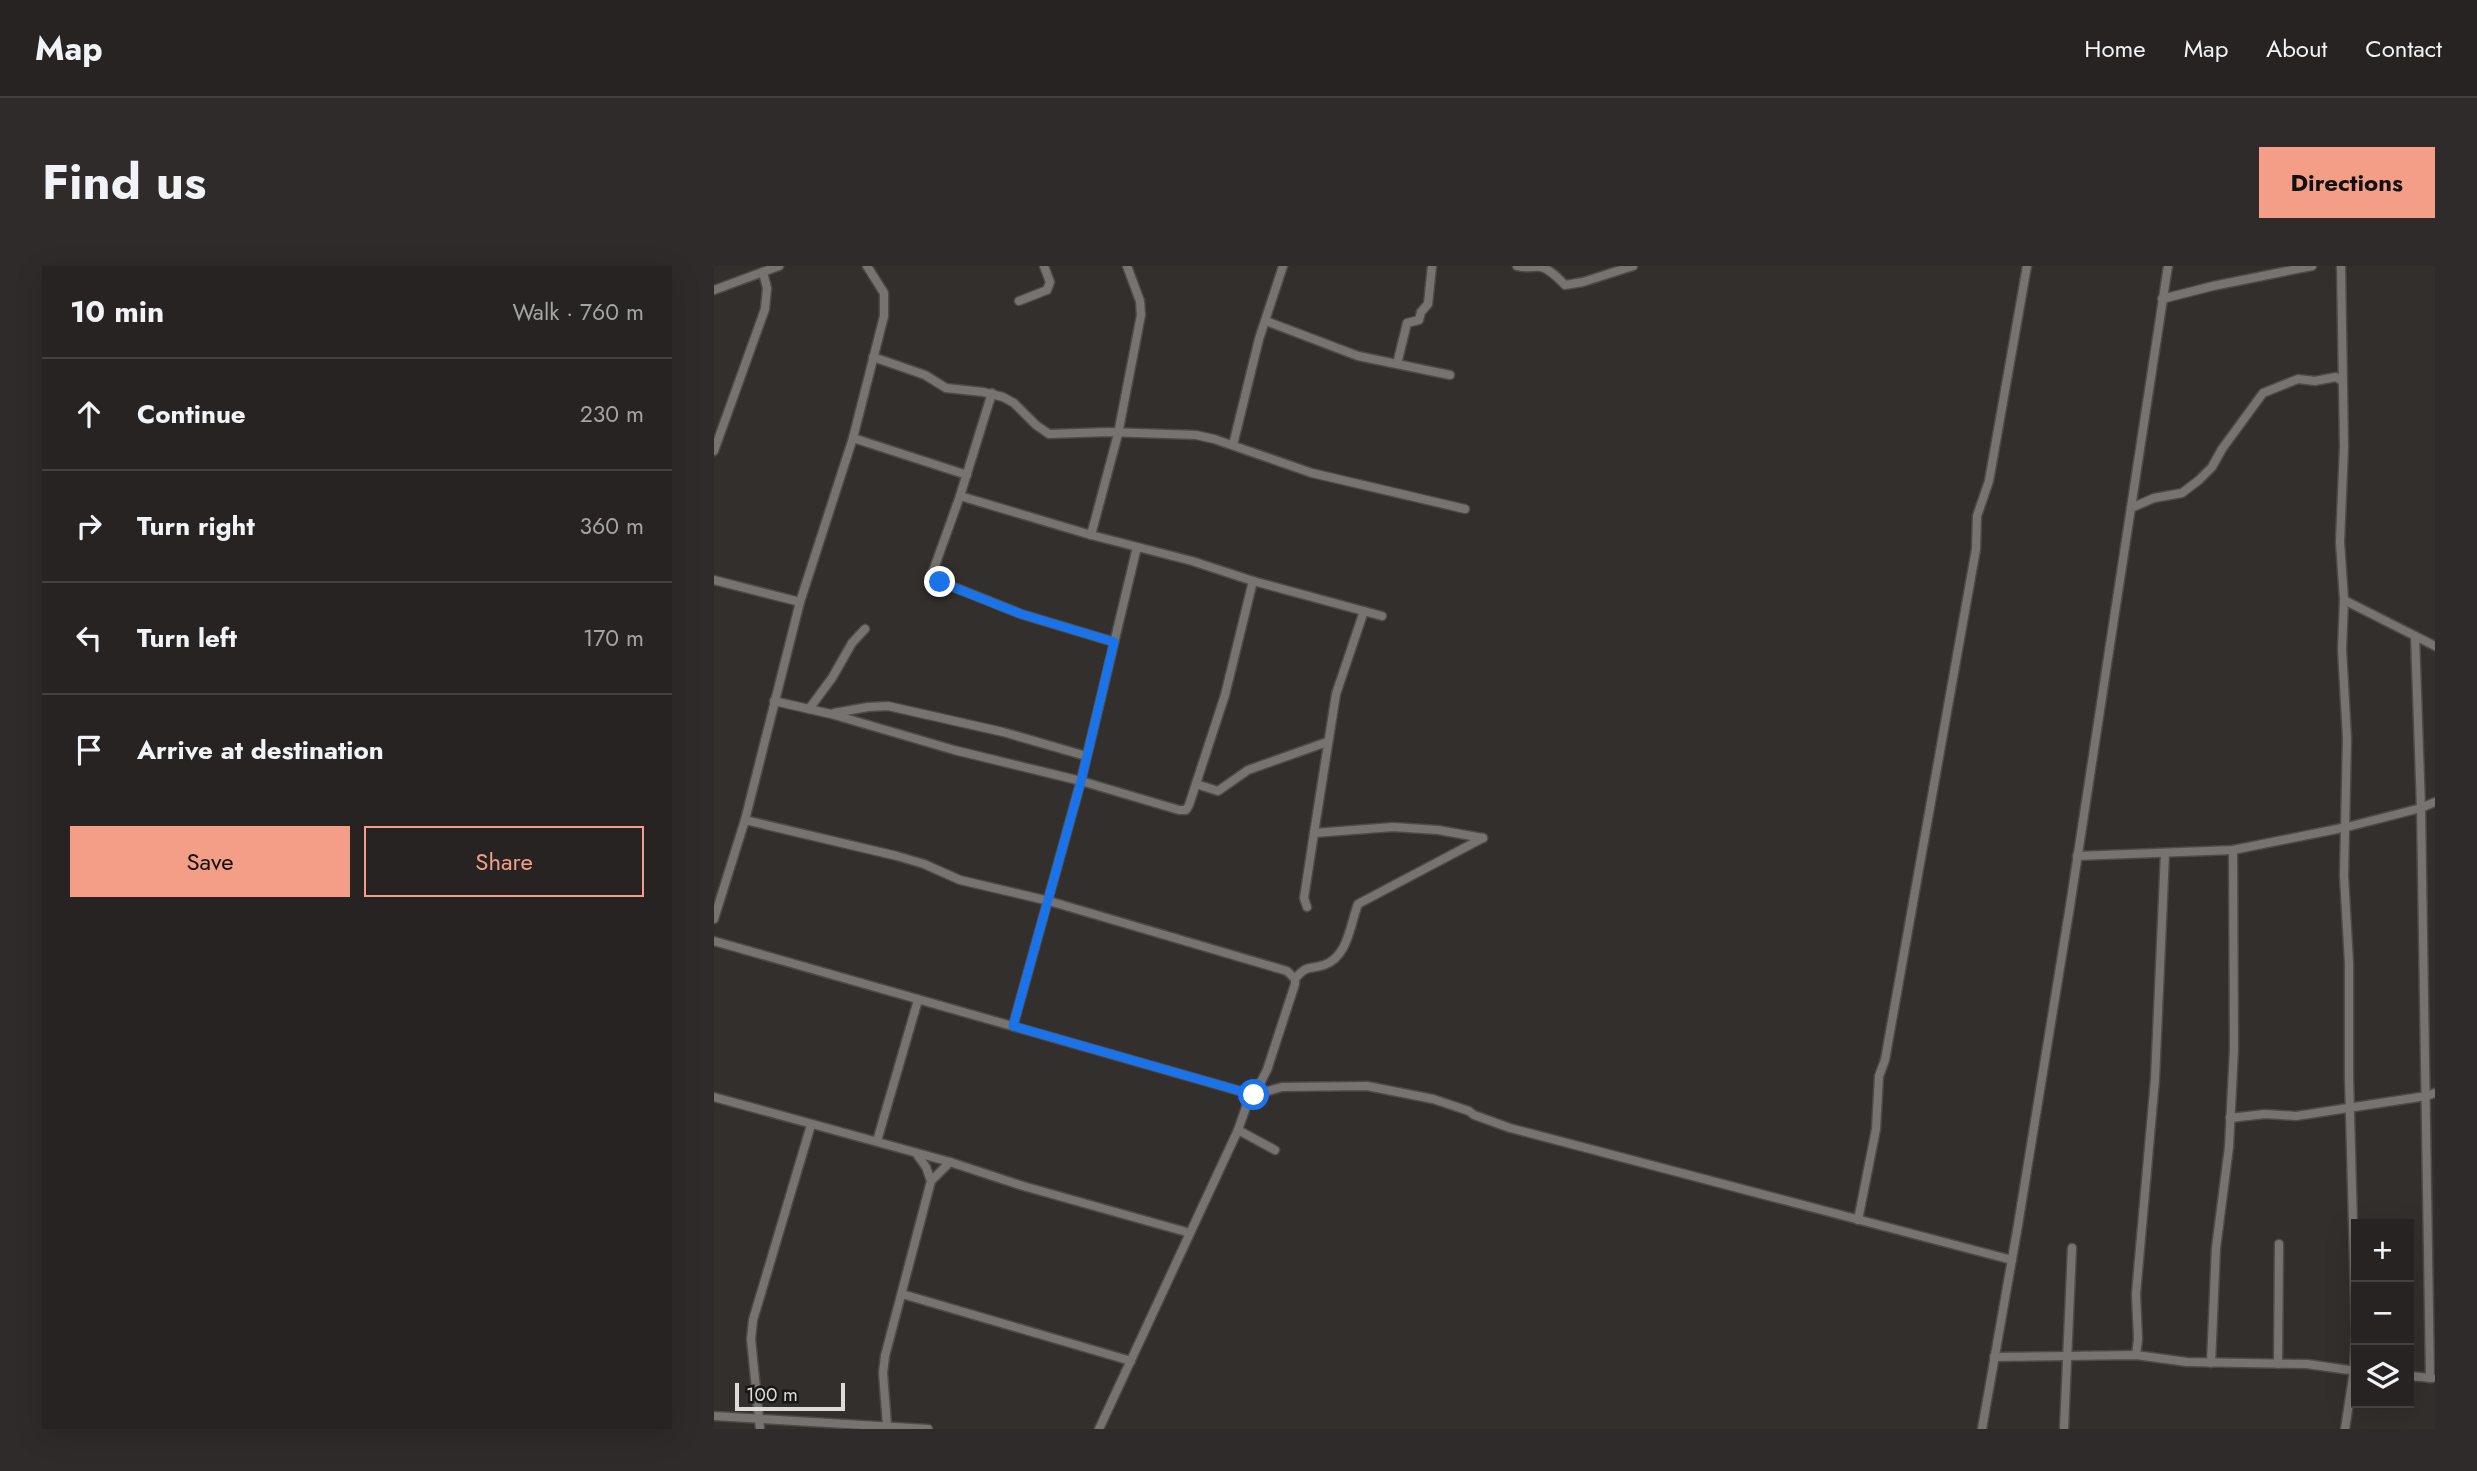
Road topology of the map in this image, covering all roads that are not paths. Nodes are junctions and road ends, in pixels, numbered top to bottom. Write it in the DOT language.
graph roads {
  1 [pos="779,266"];
  2 [pos="867,266"];
  3 [pos="1044,266"];
  4 [pos="1127,266"];
  5 [pos="1283,266"];
  6 [pos="1432,266"];
  7 [pos="1517,266"];
  8 [pos="1633,266"];
  9 [pos="2027,266"];
  10 [pos="2168,266"];
  11 [pos="2312,266"];
  12 [pos="2341,266"];
  13 [pos="763,272"];
  14 [pos="714,290"];
  15 [pos="2162,299"];
  16 [pos="1020,301"];
  17 [pos="1266,320"];
  18 [pos="873,358"];
  19 [pos="1397,364"];
  20 [pos="1450,375"];
  21 [pos="2342,381"];
  22 [pos="992,393"];
  23 [pos="1118,434"];
  24 [pos="853,439"];
  25 [pos="1233,445"];
  26 [pos="714,450"];
  27 [pos="967,475"];
  28 [pos="960,496"];
  29 [pos="2131,508"];
  30 [pos="1465,509"];
  31 [pos="1091,535"];
  32 [pos="1137,547"];
  33 [pos="714,580"];
  34 [pos="1253,581"];
  35 [pos="2344,600"];
  36 [pos="800,602"];
  37 [pos="1364,611"];
  38 [pos="1382,616"];
  39 [pos="865,629"];
  40 [pos="2415,636"];
  41 [pos="1114,642"];
  42 [pos="2435,646"];
  43 [pos="774,701"];
  44 [pos="809,709"];
  45 [pos="831,714"];
  46 [pos="1327,742"];
  47 [pos="1086,756"];
  48 [pos="1081,781"];
  49 [pos="1196,784"];
  50 [pos="2435,802"];
  51 [pos="2421,808"];
  52 [pos="745,820"];
  53 [pos="2347,827"];
  54 [pos="1314,833"];
  55 [pos="2233,850"];
  56 [pos="2165,853"];
  57 [pos="2077,856"];
  58 [pos="1049,901"];
  59 [pos="1307,907"];
  60 [pos="714,919"];
  61 [pos="714,941"];
  62 [pos="1295,979"];
  63 [pos="918,1000"];
  64 [pos="1013,1026"];
  65 [pos="2435,1093"];
  66 [pos="1254,1095"];
  67 [pos="2426,1096"];
  68 [pos="714,1097"];
  69 [pos="2350,1108"];
  70 [pos="2230,1118"];
  71 [pos="810,1125"];
  72 [pos="1238,1130"];
  73 [pos="877,1141"];
  74 [pos="1275,1150"];
  75 [pos="915,1153"];
  76 [pos="950,1162"];
  77 [pos="931,1181"];
  78 [pos="1858,1220"];
  79 [pos="1190,1233"];
  80 [pos="2279,1244"];
  81 [pos="2072,1248"];
  82 [pos="2012,1261"];
  83 [pos="902,1294"];
  84 [pos="2355,1345"];
  85 [pos="2136,1355"];
  86 [pos="1994,1357"];
  87 [pos="2065,1357"];
  88 [pos="1131,1361"];
  89 [pos="2211,1363"];
  90 [pos="2278,1364"];
  91 [pos="2351,1370"];
  92 [pos="2414,1376"];
  93 [pos="2432,1378"];
  94 [pos="2351,1394"];
  95 [pos="714,1416"];
  96 [pos="759,1418"];
  97 [pos="887,1425"];
  98 [pos="909,1428"];
  99 [pos="760,1429"];
  100 [pos="928,1429"];
  101 [pos="1099,1429"];
  102 [pos="1982,1429"];
  103 [pos="2064,1429"];
  104 [pos="2345,1429"];
  1 -- 13 [label="street"];
  2 -- 18 [label="street"];
  3 -- 16 [label="street"];
  4 -- 23 [label="street"];
  5 -- 17 [label="street"];
  6 -- 19 [label="street"];
  7 -- 8 [label="street"];
  9 -- 78 [label="street"];
  10 -- 15 [label="street"];
  11 -- 15 [label="street"];
  12 -- 21 [label="street"];
  13 -- 14 [label="street"];
  13 -- 26 [label="street"];
  15 -- 29 [label="street"];
  17 -- 19 [label="street"];
  17 -- 25 [label="street"];
  18 -- 22 [label="street"];
  18 -- 24 [label="street"];
  19 -- 20 [label="street"];
  21 -- 29 [label="street"];
  21 -- 35 [label="street"];
  22 -- 23 [label="street"];
  22 -- 27 [label="street"];
  23 -- 25 [label="street"];
  23 -- 31 [label="street"];
  24 -- 27 [label="street"];
  24 -- 36 [label="street"];
  25 -- 30 [label="street"];
  27 -- 28 [label="street"];
  28 -- 31 [label="street"];
  28 -- 41 [label="street"];
  29 -- 57 [label="street"];
  31 -- 32 [label="street"];
  32 -- 34 [label="street"];
  32 -- 41 [label="street"];
  33 -- 36 [label="street"];
  34 -- 37 [label="street"];
  34 -- 49 [label="street"];
  35 -- 40 [label="street"];
  35 -- 53 [label="street"];
  36 -- 43 [label="street"];
  37 -- 38 [label="street"];
  37 -- 46 [label="street"];
  39 -- 44 [label="street"];
  40 -- 42 [label="street"];
  40 -- 51 [label="street"];
  41 -- 47 [label="street"];
  43 -- 44 [label="street"];
  43 -- 52 [label="street"];
  44 -- 45 [label="street"];
  45 -- 47 [label="street"];
  45 -- 48 [label="street"];
  46 -- 49 [label="street"];
  46 -- 54 [label="street"];
  47 -- 48 [label="street"];
  48 -- 49 [label="street"];
  48 -- 58 [label="street"];
  50 -- 51 [label="street"];
  51 -- 53 [label="street"];
  51 -- 67 [label="street"];
  52 -- 58 [label="street"];
  52 -- 60 [label="street"];
  53 -- 55 [label="street"];
  53 -- 69 [label="street"];
  54 -- 59 [label="street"];
  54 -- 62 [label="street"];
  55 -- 56 [label="street"];
  55 -- 70 [label="street"];
  56 -- 57 [label="street"];
  56 -- 85 [label="street"];
  57 -- 82 [label="street"];
  58 -- 62 [label="street"];
  58 -- 64 [label="street"];
  61 -- 63 [label="street"];
  62 -- 66 [label="street"];
  63 -- 64 [label="street"];
  63 -- 73 [label="street"];
  64 -- 66 [label="street"];
  65 -- 67 [label="street"];
  66 -- 72 [label="street"];
  66 -- 78 [label="street"];
  67 -- 69 [label="street"];
  67 -- 93 [label="street"];
  68 -- 71 [label="street"];
  69 -- 70 [label="street"];
  69 -- 84 [label="street"];
  70 -- 89 [label="street"];
  71 -- 73 [label="street"];
  71 -- 96 [label="street"];
  72 -- 74 [label="street"];
  72 -- 79 [label="street"];
  73 -- 75 [label="street"];
  75 -- 76 [label="street"];
  75 -- 77 [label="street"];
  76 -- 77 [label="street"];
  76 -- 79 [label="street"];
  77 -- 83 [label="street"];
  78 -- 82 [label="street"];
  79 -- 88 [label="street"];
  80 -- 90 [label="street"];
  81 -- 87 [label="street"];
  82 -- 86 [label="street"];
  83 -- 88 [label="street"];
  83 -- 97 [label="street"];
  85 -- 87 [label="street"];
  85 -- 89 [label="street"];
  86 -- 87 [label="street"];
  86 -- 102 [label="street"];
  87 -- 103 [label="street"];
  88 -- 101 [label="street"];
  89 -- 90 [label="street"];
  90 -- 91 [label="street"];
  92 -- 93 [label="street"];
  94 -- 104 [label="street"];
  95 -- 96 [label="street"];
  96 -- 97 [label="street"];
  96 -- 99 [label="street"];
  97 -- 98 [label="street"];
  98 -- 100 [label="street"];
}
